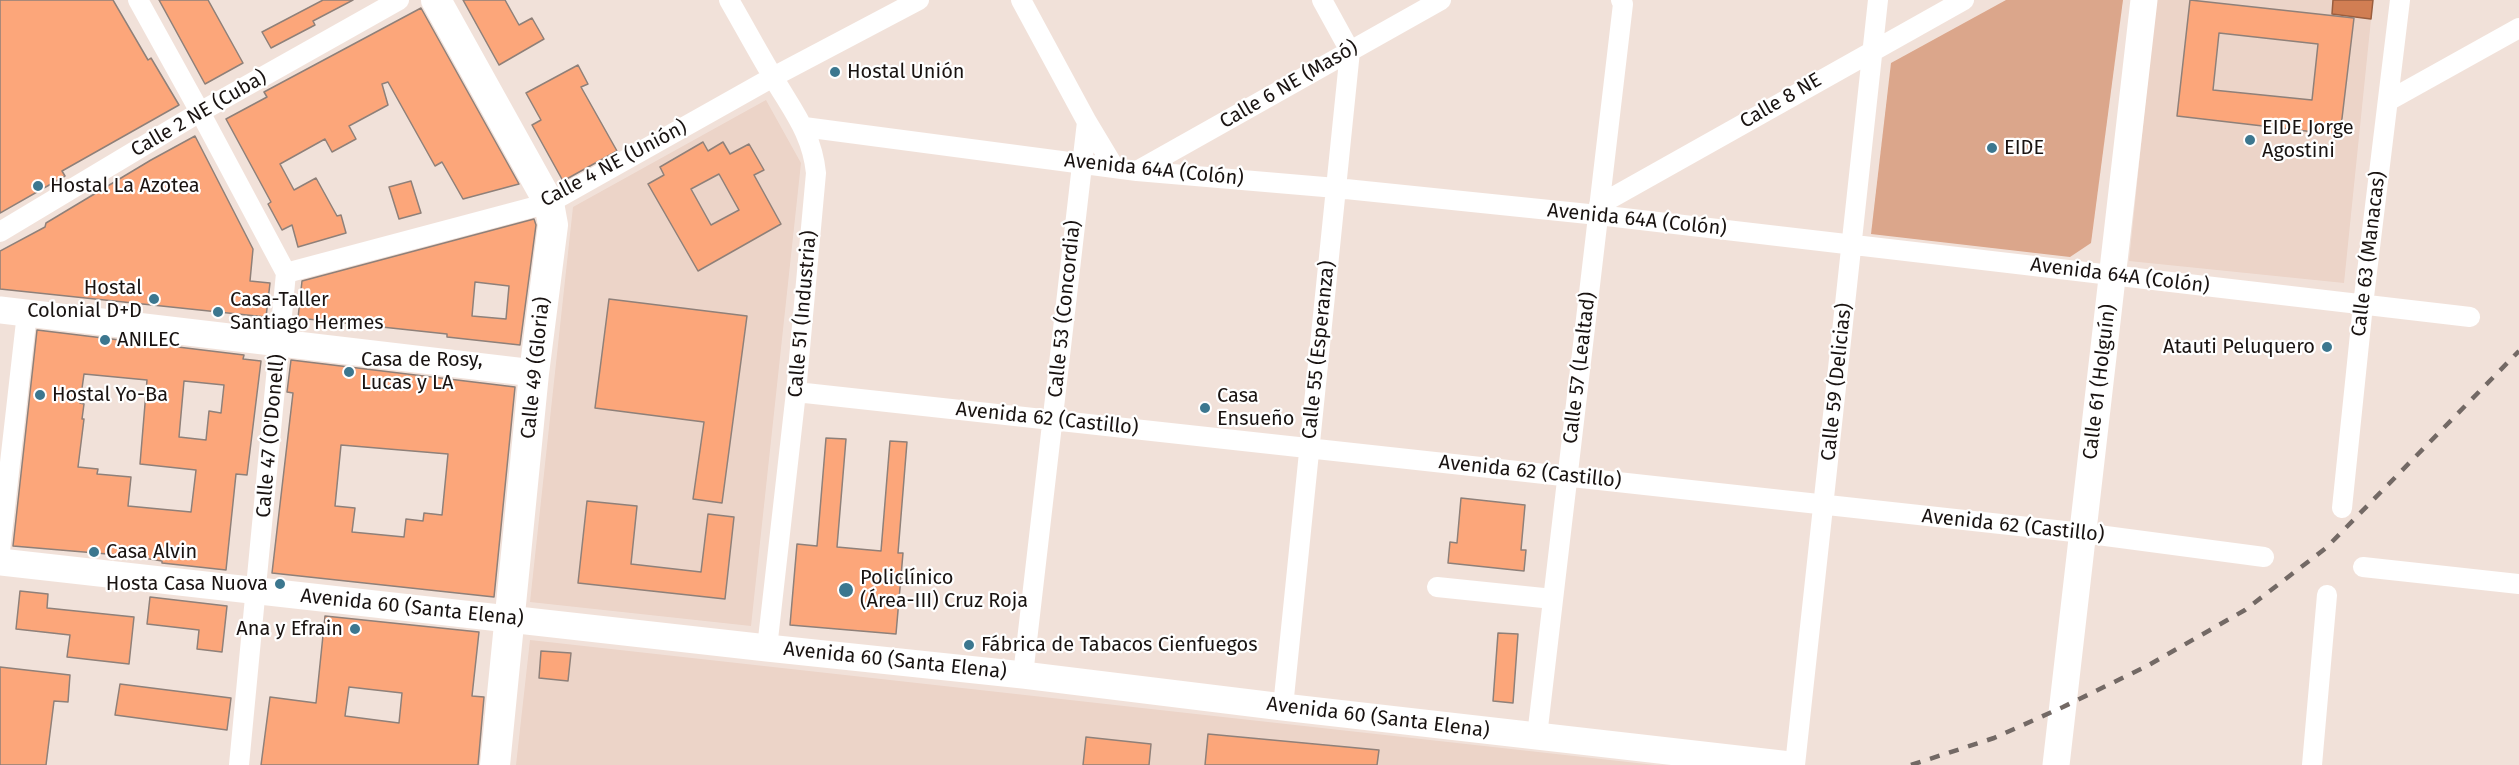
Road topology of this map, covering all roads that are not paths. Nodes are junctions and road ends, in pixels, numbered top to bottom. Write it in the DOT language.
graph roads {
  1 [pos="138,0"];
  2 [pos="399,0"];
  3 [pos="436,0"];
  4 [pos="729,0"];
  5 [pos="919,0"];
  6 [pos="1021,0"];
  7 [pos="1322,0"];
  8 [pos="1440,0"];
  9 [pos="1621,0"];
  10 [pos="1878,0"];
  11 [pos="1964,0"];
  12 [pos="2144,0"];
  13 [pos="2400,0"];
  14 [pos="2519,28"];
  15 [pos="1873,49"];
  16 [pos="1350,51"];
  17 [pos="773,77"];
  18 [pos="2388,101"];
  19 [pos="200,112"];
  20 [pos="1087,122"];
  21 [pos="804,127"];
  22 [pos="1081,162"];
  23 [pos="1114,166"];
  24 [pos="1137,171"];
  25 [pos="1336,188"];
  26 [pos="549,203"];
  27 [pos="1599,210"];
  28 [pos="0,232"];
  29 [pos="1851,245"];
  30 [pos="286,273"];
  31 [pos="2112,275"];
  32 [pos="2363,304"];
  33 [pos="0,310"];
  34 [pos="27,314"];
  35 [pos="2470,317"];
  36 [pos="280,343"];
  37 [pos="534,373"];
  38 [pos="796,392"];
  39 [pos="1053,420"];
  40 [pos="1310,448"];
  41 [pos="1568,477"];
  42 [pos="1824,504"];
  43 [pos="2342,508"];
  44 [pos="2083,533"];
  45 [pos="0,551"];
  46 [pos="2264,557"];
  47 [pos="0,562"];
  48 [pos="2363,567"];
  49 [pos="2519,584"];
  50 [pos="1437,587"];
  51 [pos="257,591"];
  52 [pos="2327,596"];
  53 [pos="1553,599"];
  54 [pos="510,619"];
  55 [pos="767,648"];
  56 [pos="1023,675"];
  57 [pos="1283,707"];
  58 [pos="1537,736"];
  59 [pos="239,765"];
  60 [pos="495,765"];
  61 [pos="1790,765"];
  62 [pos="1795,765"];
  63 [pos="2056,765"];
  64 [pos="2312,765"];
  1 -- 19 [label="street"];
  2 -- 19 [label="street, Calle 2 NE (Cuba)"];
  3 -- 26 [label="main road, Calle 49 (Gloria)"];
  4 -- 17 [label="street, Calle 51 (Industria)"];
  5 -- 17 [label="street, Calle 4 NE (Unión)"];
  6 -- 20 [label="street"];
  7 -- 16 [label="street"];
  8 -- 16 [label="street, Calle 6 NE (Masó)"];
  9 -- 27 [label="street, Calle 57 (Lealtad)"];
  10 -- 15 [label="street, Calle 59 (Delicias)"];
  11 -- 15 [label="street, Calle 8 NE"];
  12 -- 31 [label="street, Calle 61 (Holguín)"];
  13 -- 18 [label="street, Calle 63 (Manacas)"];
  14 -- 18 [label="street"];
  15 -- 27 [label="street, Calle 8 NE"];
  15 -- 29 [label="street, Calle 59 (Delicias)"];
  16 -- 24 [label="street, Calle 6 NE (Masó)"];
  16 -- 25 [label="street, Calle 55 (Esperanza)"];
  17 -- 21 [label="street, Calle 51 (Industria)"];
  17 -- 26 [label="street, Calle 4 NE (Unión)"];
  18 -- 32 [label="street, Calle 63 (Manacas)"];
  19 -- 28 [label="street, Calle 2 NE (Cuba)"];
  19 -- 30 [label="street"];
  20 -- 22 [label="street, Calle 53 (Concordia)"];
  20 -- 23 [label="street"];
  21 -- 22 [label="street, Avenida 64A (Colón)"];
  21 -- 38 [label="street, Calle 51 (Industria)"];
  22 -- 23 [label="street, Avenida 64A (Colón)"];
  22 -- 39 [label="street, Calle 53 (Concordia)"];
  23 -- 24 [label="street, Avenida 64A (Colón)"];
  24 -- 25 [label="street, Avenida 64A (Colón)"];
  25 -- 27 [label="street, Avenida 64A (Colón)"];
  25 -- 40 [label="street, Calle 55 (Esperanza)"];
  26 -- 30 [label="street, Calle 4 NE (Unión)"];
  26 -- 37 [label="main road, Calle 49 (Gloria)"];
  27 -- 29 [label="street, Avenida 64A (Colón)"];
  27 -- 41 [label="street, Calle 57 (Lealtad)"];
  29 -- 31 [label="street, Avenida 64A (Colón)"];
  29 -- 42 [label="street, Calle 59 (Delicias)"];
  30 -- 36 [label="street, Calle 47 (O'Donell)"];
  31 -- 32 [label="street, Avenida 64A (Colón)"];
  31 -- 44 [label="street, Calle 61 (Holguín)"];
  32 -- 35 [label="street, Avenida 64A (Colón)"];
  32 -- 43 [label="street, Calle 63 (Manacas)"];
  33 -- 34 [label="street"];
  34 -- 36 [label="street"];
  34 -- 45 [label="street"];
  36 -- 37 [label="street"];
  36 -- 51 [label="street, Calle 47 (O'Donell)"];
  37 -- 54 [label="main road, Calle 49 (Gloria)"];
  38 -- 39 [label="street, Avenida 62 (Castillo)"];
  38 -- 55 [label="street, Calle 51 (Industria)"];
  39 -- 40 [label="street, Avenida 62 (Castillo)"];
  39 -- 56 [label="street, Calle 53 (Concordia)"];
  40 -- 41 [label="street, Avenida 62 (Castillo)"];
  40 -- 57 [label="street, Calle 55 (Esperanza)"];
  41 -- 42 [label="street, Avenida 62 (Castillo)"];
  41 -- 53 [label="street, Calle 57 (Lealtad)"];
  42 -- 44 [label="street, Avenida 62 (Castillo)"];
  42 -- 62 [label="street, Calle 59 (Delicias)"];
  44 -- 46 [label="street, Avenida 62 (Castillo)"];
  44 -- 63 [label="street, Calle 61 (Holguín)"];
  47 -- 51 [label="street, Avenida 60 (Santa Elena)"];
  48 -- 49 [label="street"];
  50 -- 53 [label="street"];
  51 -- 54 [label="street, Avenida 60 (Santa Elena)"];
  51 -- 59 [label="street, Calle 47 (O'Donell)"];
  52 -- 64 [label="street"];
  53 -- 58 [label="street, Calle 57 (Lealtad)"];
  54 -- 55 [label="street, Avenida 60 (Santa Elena)"];
  54 -- 60 [label="main road, Calle 49 (Gloria)"];
  55 -- 56 [label="street, Avenida 60 (Santa Elena)"];
  56 -- 57 [label="street, Avenida 60 (Santa Elena)"];
  57 -- 58 [label="street, Avenida 60 (Santa Elena)"];
  58 -- 61 [label="street, Avenida 60 (Santa Elena)"];
}
